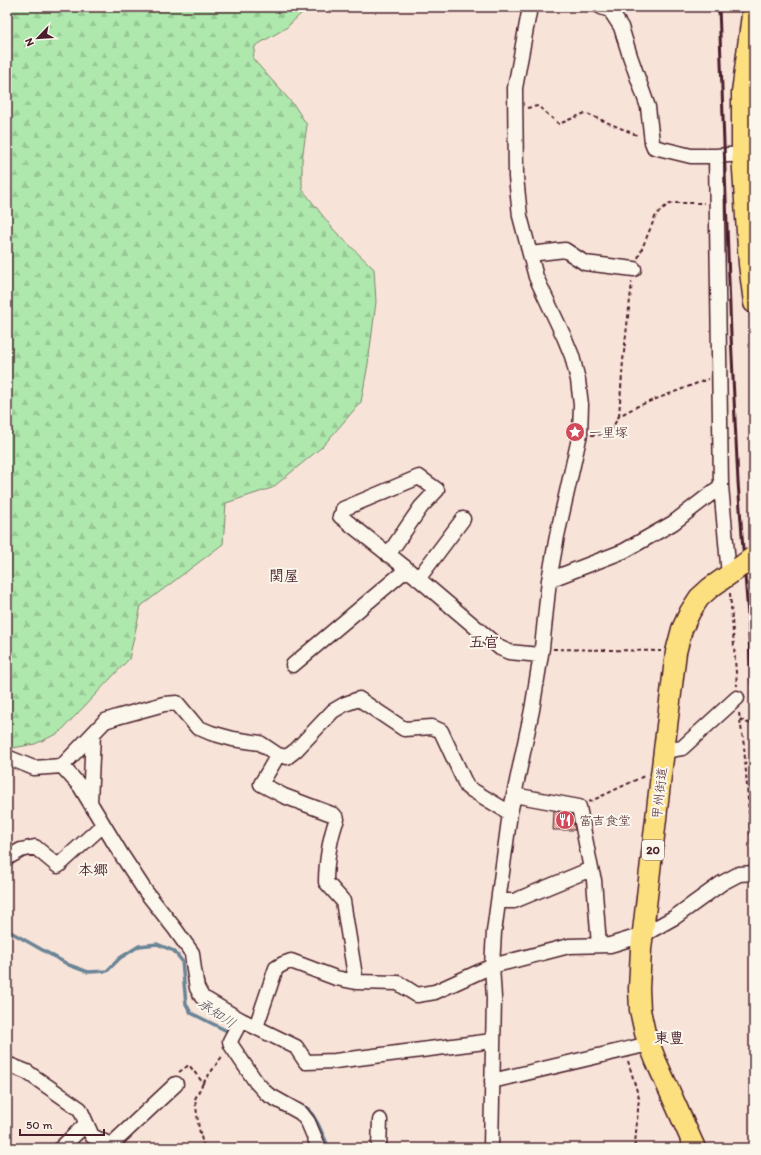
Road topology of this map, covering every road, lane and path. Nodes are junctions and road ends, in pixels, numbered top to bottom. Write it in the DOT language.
graph roads {
  1 [pos="530,7"];
  2 [pos="601,7"];
  3 [pos="753,7"];
  4 [pos="515,110"];
  5 [pos="652,142"];
  6 [pos="742,154"];
  7 [pos="716,156"];
  8 [pos="717,202"];
  9 [pos="530,254"];
  10 [pos="634,269"];
  11 [pos="754,304"];
  12 [pos="720,374"];
  13 [pos="619,416"];
  14 [pos="580,434"];
  15 [pos="721,486"];
  16 [pos="463,519"];
  17 [pos="388,555"];
  18 [pos="744,564"];
  19 [pos="407,569"];
  20 [pos="418,579"];
  21 [pos="549,580"];
  22 [pos="541,651"];
  23 [pos="676,652"];
  24 [pos="293,664"];
  25 [pos="738,698"];
  26 [pos="740,719"];
  27 [pos="754,724"];
  28 [pos="93,734"];
  29 [pos="664,751"];
  30 [pos="278,755"];
  31 [pos="7,757"];
  32 [pos="62,766"];
  33 [pos="661,775"];
  34 [pos="514,795"];
  35 [pos="90,804"];
  36 [pos="579,808"];
  37 [pos="510,813"];
  38 [pos="103,825"];
  39 [pos="7,858"];
  40 [pos="591,869"];
  41 [pos="752,873"];
  42 [pos="499,901"];
  43 [pos="643,935"];
  44 [pos="599,945"];
  45 [pos="492,966"];
  46 [pos="356,982"];
  47 [pos="256,1027"];
  48 [pos="235,1033"];
  49 [pos="492,1041"];
  50 [pos="649,1044"];
  51 [pos="624,1050"];
  52 [pos="7,1064"];
  53 [pos="492,1082"];
  54 [pos="203,1083"];
  55 [pos="176,1084"];
  56 [pos="380,1120"];
  57 [pos="86,1124"];
  58 [pos="61,1148"];
  59 [pos="204,1148"];
  60 [pos="319,1148"];
  61 [pos="379,1148"];
  62 [pos="491,1148"];
  63 [pos="633,1148"];
  64 [pos="695,1148"];
  1 -- 4 [label="street"];
  2 -- 5 [label="street"];
  3 -- 6 [label="highway"];
  4 -- 5 [label="path"];
  4 -- 9 [label="street"];
  5 -- 7 [label="street"];
  6 -- 7 [label="street"];
  6 -- 11 [label="highway"];
  7 -- 8 [label="street"];
  8 -- 10 [label="path"];
  8 -- 12 [label="street"];
  9 -- 10 [label="street"];
  9 -- 14 [label="street"];
  10 -- 13 [label="path"];
  12 -- 13 [label="path"];
  12 -- 15 [label="street"];
  13 -- 14 [label="path"];
  14 -- 21 [label="street"];
  15 -- 18 [label="street"];
  15 -- 21 [label="street"];
  16 -- 20 [label="street"];
  17 -- 17 [label="street"];
  17 -- 19 [label="street"];
  18 -- 23 [label="highway, 甲州街道 / 20"];
  18 -- 25 [label="path"];
  19 -- 20 [label="street"];
  19 -- 24 [label="street"];
  20 -- 22 [label="street"];
  21 -- 22 [label="street"];
  22 -- 23 [label="path"];
  22 -- 34 [label="street"];
  23 -- 29 [label="highway, 甲州街道 / 20"];
  25 -- 26 [label="path"];
  25 -- 29 [label="street"];
  26 -- 27 [label="path"];
  26 -- 41 [label="path"];
  28 -- 30 [label="street"];
  28 -- 32 [label="street"];
  28 -- 35 [label="street"];
  29 -- 33 [label="highway, 甲州街道 / 20"];
  30 -- 37 [label="street"];
  30 -- 46 [label="street"];
  31 -- 32 [label="street"];
  32 -- 35 [label="street"];
  33 -- 36 [label="path"];
  33 -- 43 [label="highway, 甲州街道 / 20"];
  34 -- 36 [label="street"];
  34 -- 37 [label="street"];
  35 -- 38 [label="street"];
  36 -- 40 [label="street"];
  37 -- 42 [label="street"];
  38 -- 39 [label="street"];
  38 -- 48 [label="street"];
  40 -- 42 [label="street"];
  40 -- 44 [label="street"];
  41 -- 43 [label="street"];
  42 -- 45 [label="street"];
  43 -- 44 [label="street"];
  43 -- 50 [label="highway, 甲州街道 / 20"];
  44 -- 45 [label="street"];
  45 -- 46 [label="street"];
  45 -- 49 [label="street"];
  46 -- 47 [label="street"];
  47 -- 48 [label="street"];
  47 -- 49 [label="street"];
  48 -- 54 [label="path"];
  48 -- 60 [label="street"];
  49 -- 53 [label="street"];
  50 -- 51 [label="street"];
  50 -- 64 [label="highway, 甲州街道 / 20"];
  51 -- 53 [label="street"];
  51 -- 63 [label="path"];
  52 -- 57 [label="street"];
  53 -- 62 [label="street"];
  54 -- 55 [label="path"];
  54 -- 59 [label="path"];
  55 -- 57 [label="street"];
  56 -- 61 [label="street"];
  57 -- 58 [label="street"];
}
